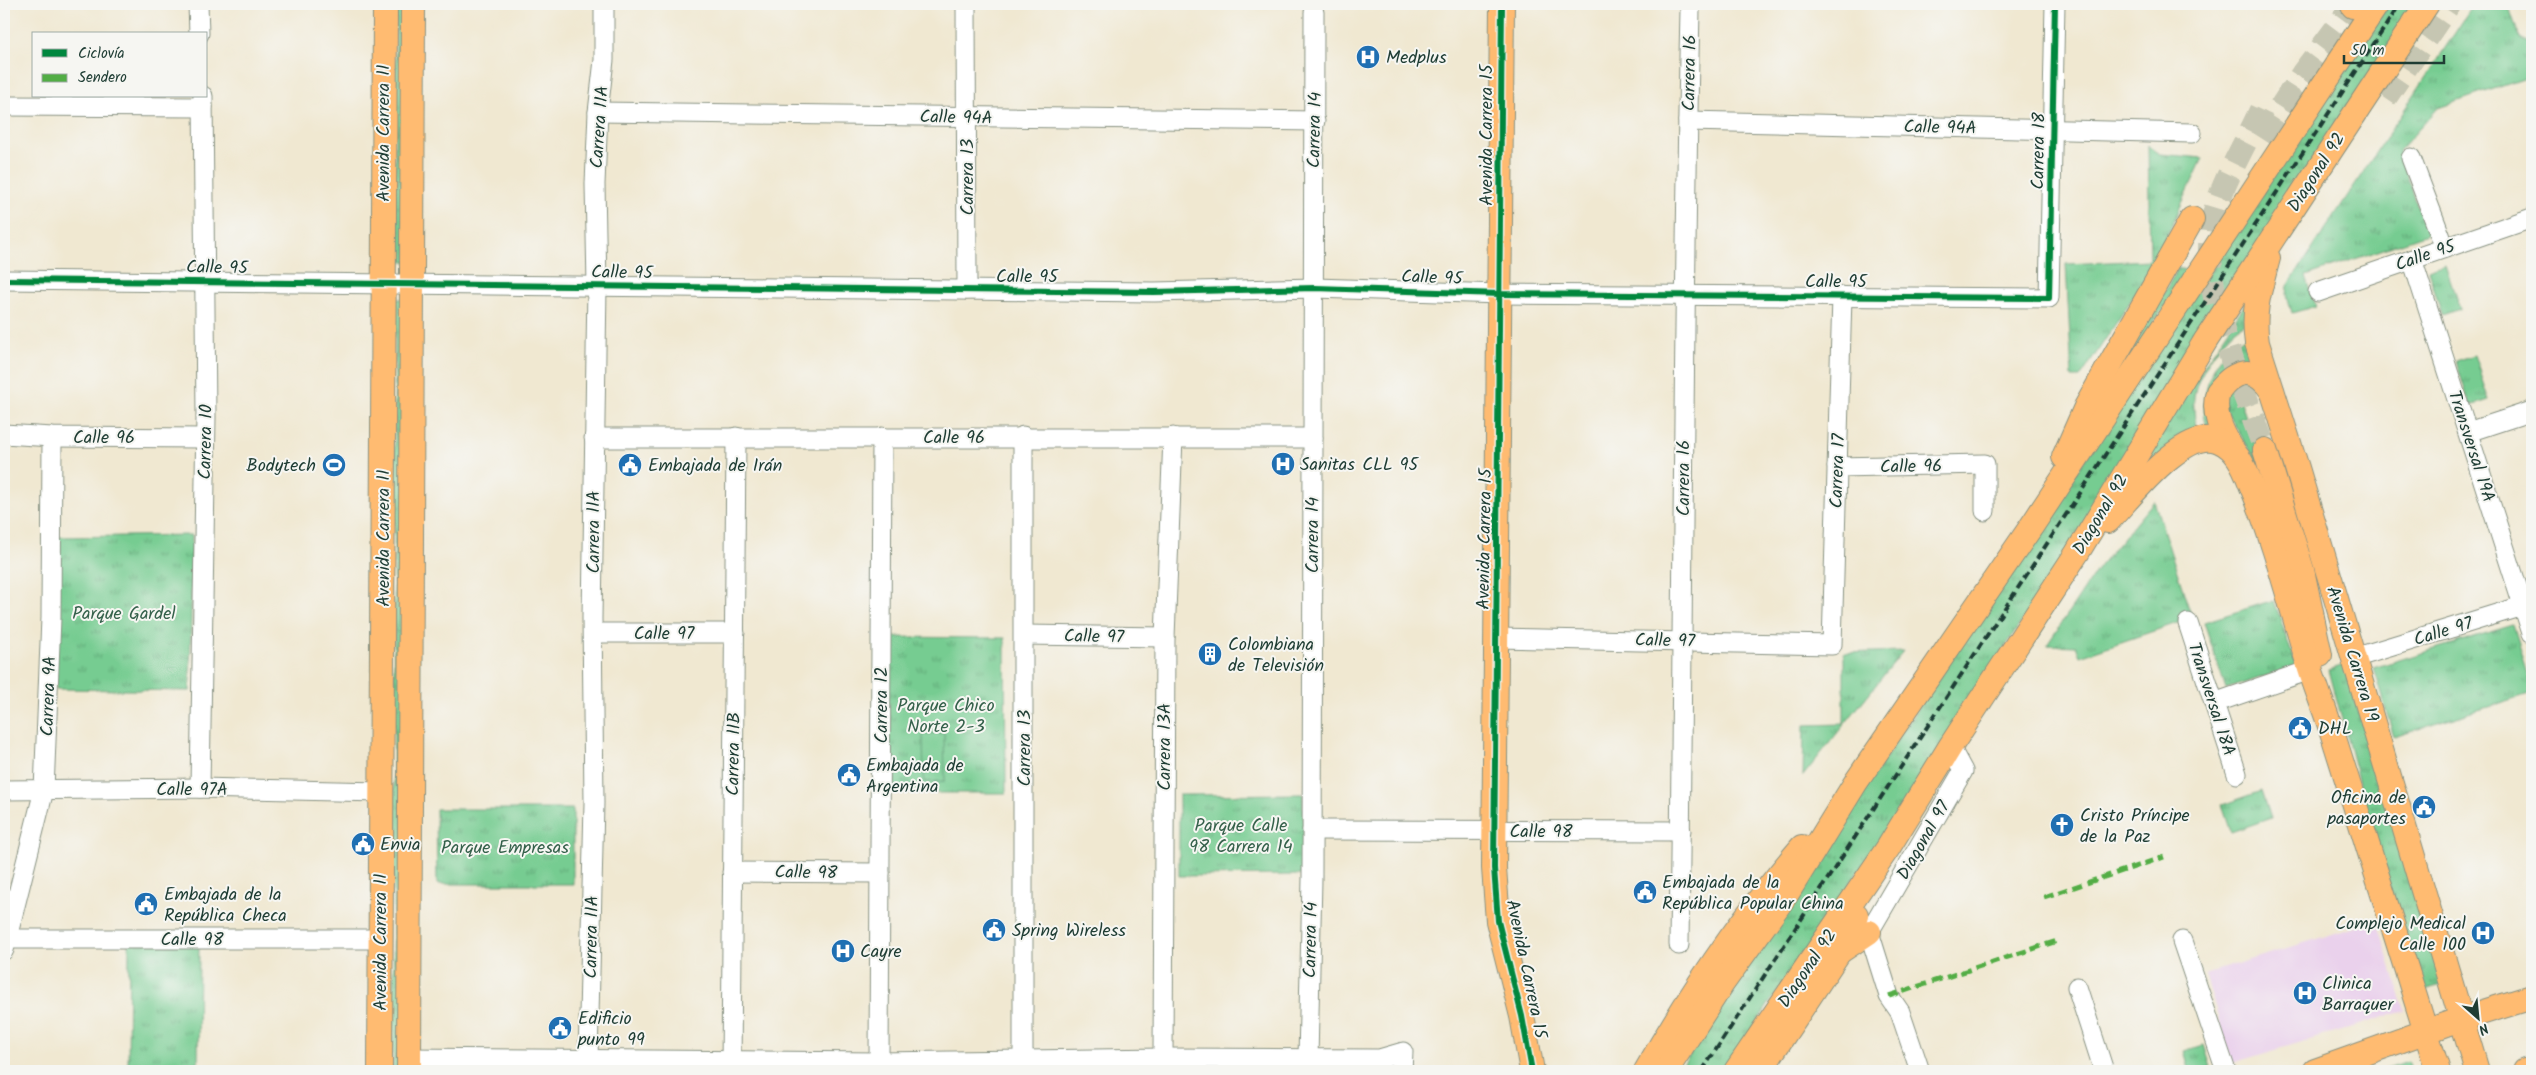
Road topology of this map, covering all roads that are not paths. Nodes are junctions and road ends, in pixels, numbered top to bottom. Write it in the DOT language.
graph roads {
  1 [pos="198,4"];
  2 [pos="385,4"];
  3 [pos="413,4"];
  4 [pos="966,4"];
  5 [pos="1502,4"];
  6 [pos="2055,4"];
  7 [pos="2376,4"];
  8 [pos="2427,4"];
  9 [pos="604,5"];
  10 [pos="1690,10"];
  11 [pos="1314,12"];
  12 [pos="199,32"];
  13 [pos="2385,98"];
  14 [pos="203,102"];
  15 [pos="4,106"];
  16 [pos="598,112"];
  17 [pos="966,117"];
  18 [pos="1315,121"];
  19 [pos="1688,121"];
  20 [pos="2053,130"];
  21 [pos="2192,133"];
  22 [pos="2411,158"];
  23 [pos="2301,196"];
  24 [pos="2192,218"];
  25 [pos="2532,218"];
  26 [pos="2274,237"];
  27 [pos="2445,248"];
  28 [pos="2412,259"];
  29 [pos="4,280"];
  30 [pos="204,282"];
  31 [pos="383,285"];
  32 [pos="411,285"];
  33 [pos="597,286"];
  34 [pos="1315,288"];
  35 [pos="967,290"];
  36 [pos="2318,292"];
  37 [pos="1500,294"];
  38 [pos="1684,295"];
  39 [pos="1842,296"];
  40 [pos="2049,298"];
  41 [pos="2272,391"];
  42 [pos="2532,411"];
  43 [pos="2468,432"];
  44 [pos="4,434"];
  45 [pos="1023,436"];
  46 [pos="52,437"];
  47 [pos="736,437"];
  48 [pos="882,437"];
  49 [pos="1173,437"];
  50 [pos="205,438"];
  51 [pos="594,438"];
  52 [pos="1313,438"];
  53 [pos="2232,449"];
  54 [pos="2265,450"];
  55 [pos="1837,467"];
  56 [pos="1985,511"];
  57 [pos="2033,524"];
  58 [pos="2078,553"];
  59 [pos="2528,605"];
  60 [pos="2188,623"];
  61 [pos="593,633"];
  62 [pos="736,633"];
  63 [pos="2532,633"];
  64 [pos="1024,635"];
  65 [pos="1165,637"];
  66 [pos="1498,638"];
  67 [pos="1683,641"];
  68 [pos="1832,645"];
  69 [pos="2354,658"];
  70 [pos="2310,670"];
  71 [pos="2214,702"];
  72 [pos="2332,734"];
  73 [pos="1950,747"];
  74 [pos="2237,774"];
  75 [pos="1856,782"];
  76 [pos="200,788"];
  77 [pos="4,790"];
  78 [pos="44,790"];
  79 [pos="380,792"];
  80 [pos="1312,830"];
  81 [pos="1494,831"];
  82 [pos="1681,831"];
  83 [pos="1888,848"];
  84 [pos="732,872"];
  85 [pos="880,873"];
  86 [pos="1869,932"];
  87 [pos="380,939"];
  88 [pos="2182,941"];
  89 [pos="5,942"];
  90 [pos="1679,945"];
  91 [pos="1839,952"];
  92 [pos="2077,987"];
  93 [pos="1889,996"];
  94 [pos="2532,997"];
  95 [pos="2461,1019"];
  96 [pos="2426,1032"];
  97 [pos="1163,1058"];
  98 [pos="588,1059"];
  99 [pos="1308,1059"];
  100 [pos="1023,1060"];
  101 [pos="879,1062"];
  102 [pos="409,1065"];
  103 [pos="731,1066"];
  104 [pos="2532,1069"];
  105 [pos="380,1071"];
  106 [pos="1402,1071"];
  107 [pos="1532,1071"];
  108 [pos="1646,1071"];
  109 [pos="1666,1071"];
  110 [pos="1736,1071"];
  111 [pos="1760,1071"];
  112 [pos="1907,1071"];
  113 [pos="1920,1071"];
  114 [pos="2104,1071"];
  115 [pos="2226,1071"];
  116 [pos="2315,1071"];
  117 [pos="2438,1071"];
  118 [pos="2477,1071"];
  119 [pos="2525,1071"];
  1 -- 12 [label="street"];
  2 -- 31 [label="main road, Avenida Carrera 11"];
  3 -- 32 [label="main road, Avenida Carrera 11"];
  4 -- 17 [label="street, Carrera 13"];
  5 -- 37 [label="main road, Avenida Carrera 15"];
  6 -- 20 [label="street, Carrera 18"];
  7 -- 57 [label="main road"];
  8 -- 23 [label="main road, Diagonal 92"];
  9 -- 16 [label="street, Carrera 11A"];
  10 -- 19 [label="street, Carrera 16"];
  11 -- 18 [label="street, Carrera 14"];
  13 -- 23 [label="main road"];
  14 -- 15 [label="street"];
  14 -- 30 [label="street, Carrera 10"];
  16 -- 17 [label="street, Calle 94A"];
  16 -- 33 [label="street, Carrera 11A"];
  17 -- 18 [label="street, Calle 94A"];
  17 -- 35 [label="street, Carrera 13"];
  18 -- 34 [label="street, Carrera 14"];
  19 -- 20 [label="street, Calle 94A"];
  19 -- 38 [label="street, Carrera 16"];
  20 -- 21 [label="street, Calle 94A"];
  20 -- 40 [label="street, Carrera 18"];
  22 -- 27 [label="street"];
  23 -- 26 [label="main road, Diagonal 92"];
  24 -- 57 [label="main road"];
  25 -- 27 [label="street, Calle 95"];
  26 -- 41 [label="main road, Avenida Carrera 19"];
  26 -- 58 [label="main road, Diagonal 92"];
  27 -- 28 [label="street, Calle 95"];
  28 -- 36 [label="street, Calle 95"];
  28 -- 43 [label="street, Transversal 19A"];
  29 -- 30 [label="street, Calle 95"];
  30 -- 31 [label="street, Calle 95"];
  30 -- 50 [label="street, Carrera 10"];
  31 -- 32 [label="street, Calle 95"];
  31 -- 79 [label="main road, Avenida Carrera 11"];
  32 -- 33 [label="street, Calle 95"];
  32 -- 102 [label="main road, Avenida Carrera 11"];
  33 -- 35 [label="street, Calle 95"];
  33 -- 51 [label="street, Carrera 11A"];
  34 -- 35 [label="street, Calle 95"];
  34 -- 37 [label="street, Calle 95"];
  34 -- 52 [label="street, Carrera 14"];
  37 -- 38 [label="street, Calle 95"];
  37 -- 66 [label="main road, Avenida Carrera 15"];
  38 -- 39 [label="street, Calle 95"];
  38 -- 67 [label="street, Carrera 16"];
  39 -- 40 [label="street, Calle 95"];
  39 -- 55 [label="street, Carrera 17"];
  41 -- 53 [label="main road"];
  41 -- 69 [label="main road, Avenida Carrera 19"];
  42 -- 43 [label="street"];
  43 -- 59 [label="street, Transversal 19A"];
  44 -- 46 [label="street, Calle 96"];
  45 -- 48 [label="street, Calle 96"];
  45 -- 49 [label="street, Calle 96"];
  45 -- 64 [label="street, Carrera 13"];
  46 -- 50 [label="street, Calle 96"];
  46 -- 78 [label="street, Carrera 9A"];
  47 -- 48 [label="street, Calle 96"];
  47 -- 51 [label="street, Calle 96"];
  47 -- 62 [label="street, Carrera 11B"];
  48 -- 85 [label="street, Carrera 12"];
  49 -- 52 [label="street, Calle 96"];
  49 -- 65 [label="street, Carrera 13A"];
  50 -- 76 [label="street, Carrera 10"];
  51 -- 61 [label="street, Carrera 11A"];
  52 -- 80 [label="street, Carrera 14"];
  53 -- 58 [label="main road"];
  53 -- 70 [label="main road"];
  54 -- 72 [label="main road"];
  55 -- 56 [label="street, Calle 96"];
  55 -- 68 [label="street, Carrera 17"];
  57 -- 75 [label="main road"];
  58 -- 73 [label="main road, Diagonal 92"];
  59 -- 63 [label="street, Transversal 19A"];
  59 -- 69 [label="street, Calle 97"];
  60 -- 71 [label="street, Transversal 18A"];
  61 -- 62 [label="street, Calle 97"];
  61 -- 98 [label="street, Carrera 11A"];
  62 -- 84 [label="street, Carrera 11B"];
  64 -- 65 [label="street, Calle 97"];
  64 -- 100 [label="street, Carrera 13"];
  65 -- 97 [label="street, Carrera 13A"];
  66 -- 67 [label="street, Calle 97"];
  66 -- 81 [label="main road, Avenida Carrera 15"];
  67 -- 68 [label="street, Calle 97"];
  67 -- 82 [label="street, Carrera 16"];
  69 -- 95 [label="main road, Avenida Carrera 19"];
  70 -- 71 [label="street"];
  70 -- 72 [label="main road"];
  71 -- 74 [label="street, Transversal 18A"];
  72 -- 96 [label="main road"];
  73 -- 83 [label="main road, Diagonal 92"];
  73 -- 86 [label="street, Diagonal 97"];
  75 -- 108 [label="main road"];
  75 -- 109 [label="main road"];
  76 -- 78 [label="street, Calle 97A"];
  76 -- 79 [label="street, Calle 97A"];
  77 -- 78 [label="street, Calle 97A"];
  78 -- 89 [label="street, Carrera 9A"];
  79 -- 87 [label="main road, Avenida Carrera 11"];
  80 -- 81 [label="street, Calle 98"];
  80 -- 99 [label="street, Carrera 14"];
  81 -- 82 [label="street, Calle 98"];
  81 -- 107 [label="main road, Avenida Carrera 15"];
  82 -- 90 [label="street, Carrera 16"];
  83 -- 91 [label="main road"];
  83 -- 110 [label="main road, Diagonal 92"];
  84 -- 85 [label="street, Calle 98"];
  84 -- 103 [label="street, Carrera 11B"];
  85 -- 101 [label="street, Carrera 12"];
  86 -- 91 [label="main road"];
  86 -- 93 [label="street"];
  87 -- 89 [label="street, Calle 98"];
  87 -- 105 [label="main road, Avenida Carrera 11"];
  88 -- 115 [label="street"];
  91 -- 111 [label="main road"];
  92 -- 114 [label="street"];
  93 -- 112 [label="street"];
  93 -- 113 [label="street"];
  94 -- 95 [label="main road"];
  95 -- 96 [label="main road"];
  95 -- 118 [label="main road, Avenida Carrera 19"];
  96 -- 116 [label="main road"];
  96 -- 117 [label="main road"];
  97 -- 99 [label="street"];
  97 -- 100 [label="street"];
  98 -- 102 [label="street"];
  98 -- 103 [label="street"];
  99 -- 106 [label="street"];
  100 -- 101 [label="street"];
  101 -- 103 [label="street"];
  104 -- 119 [label="main road"];
}
